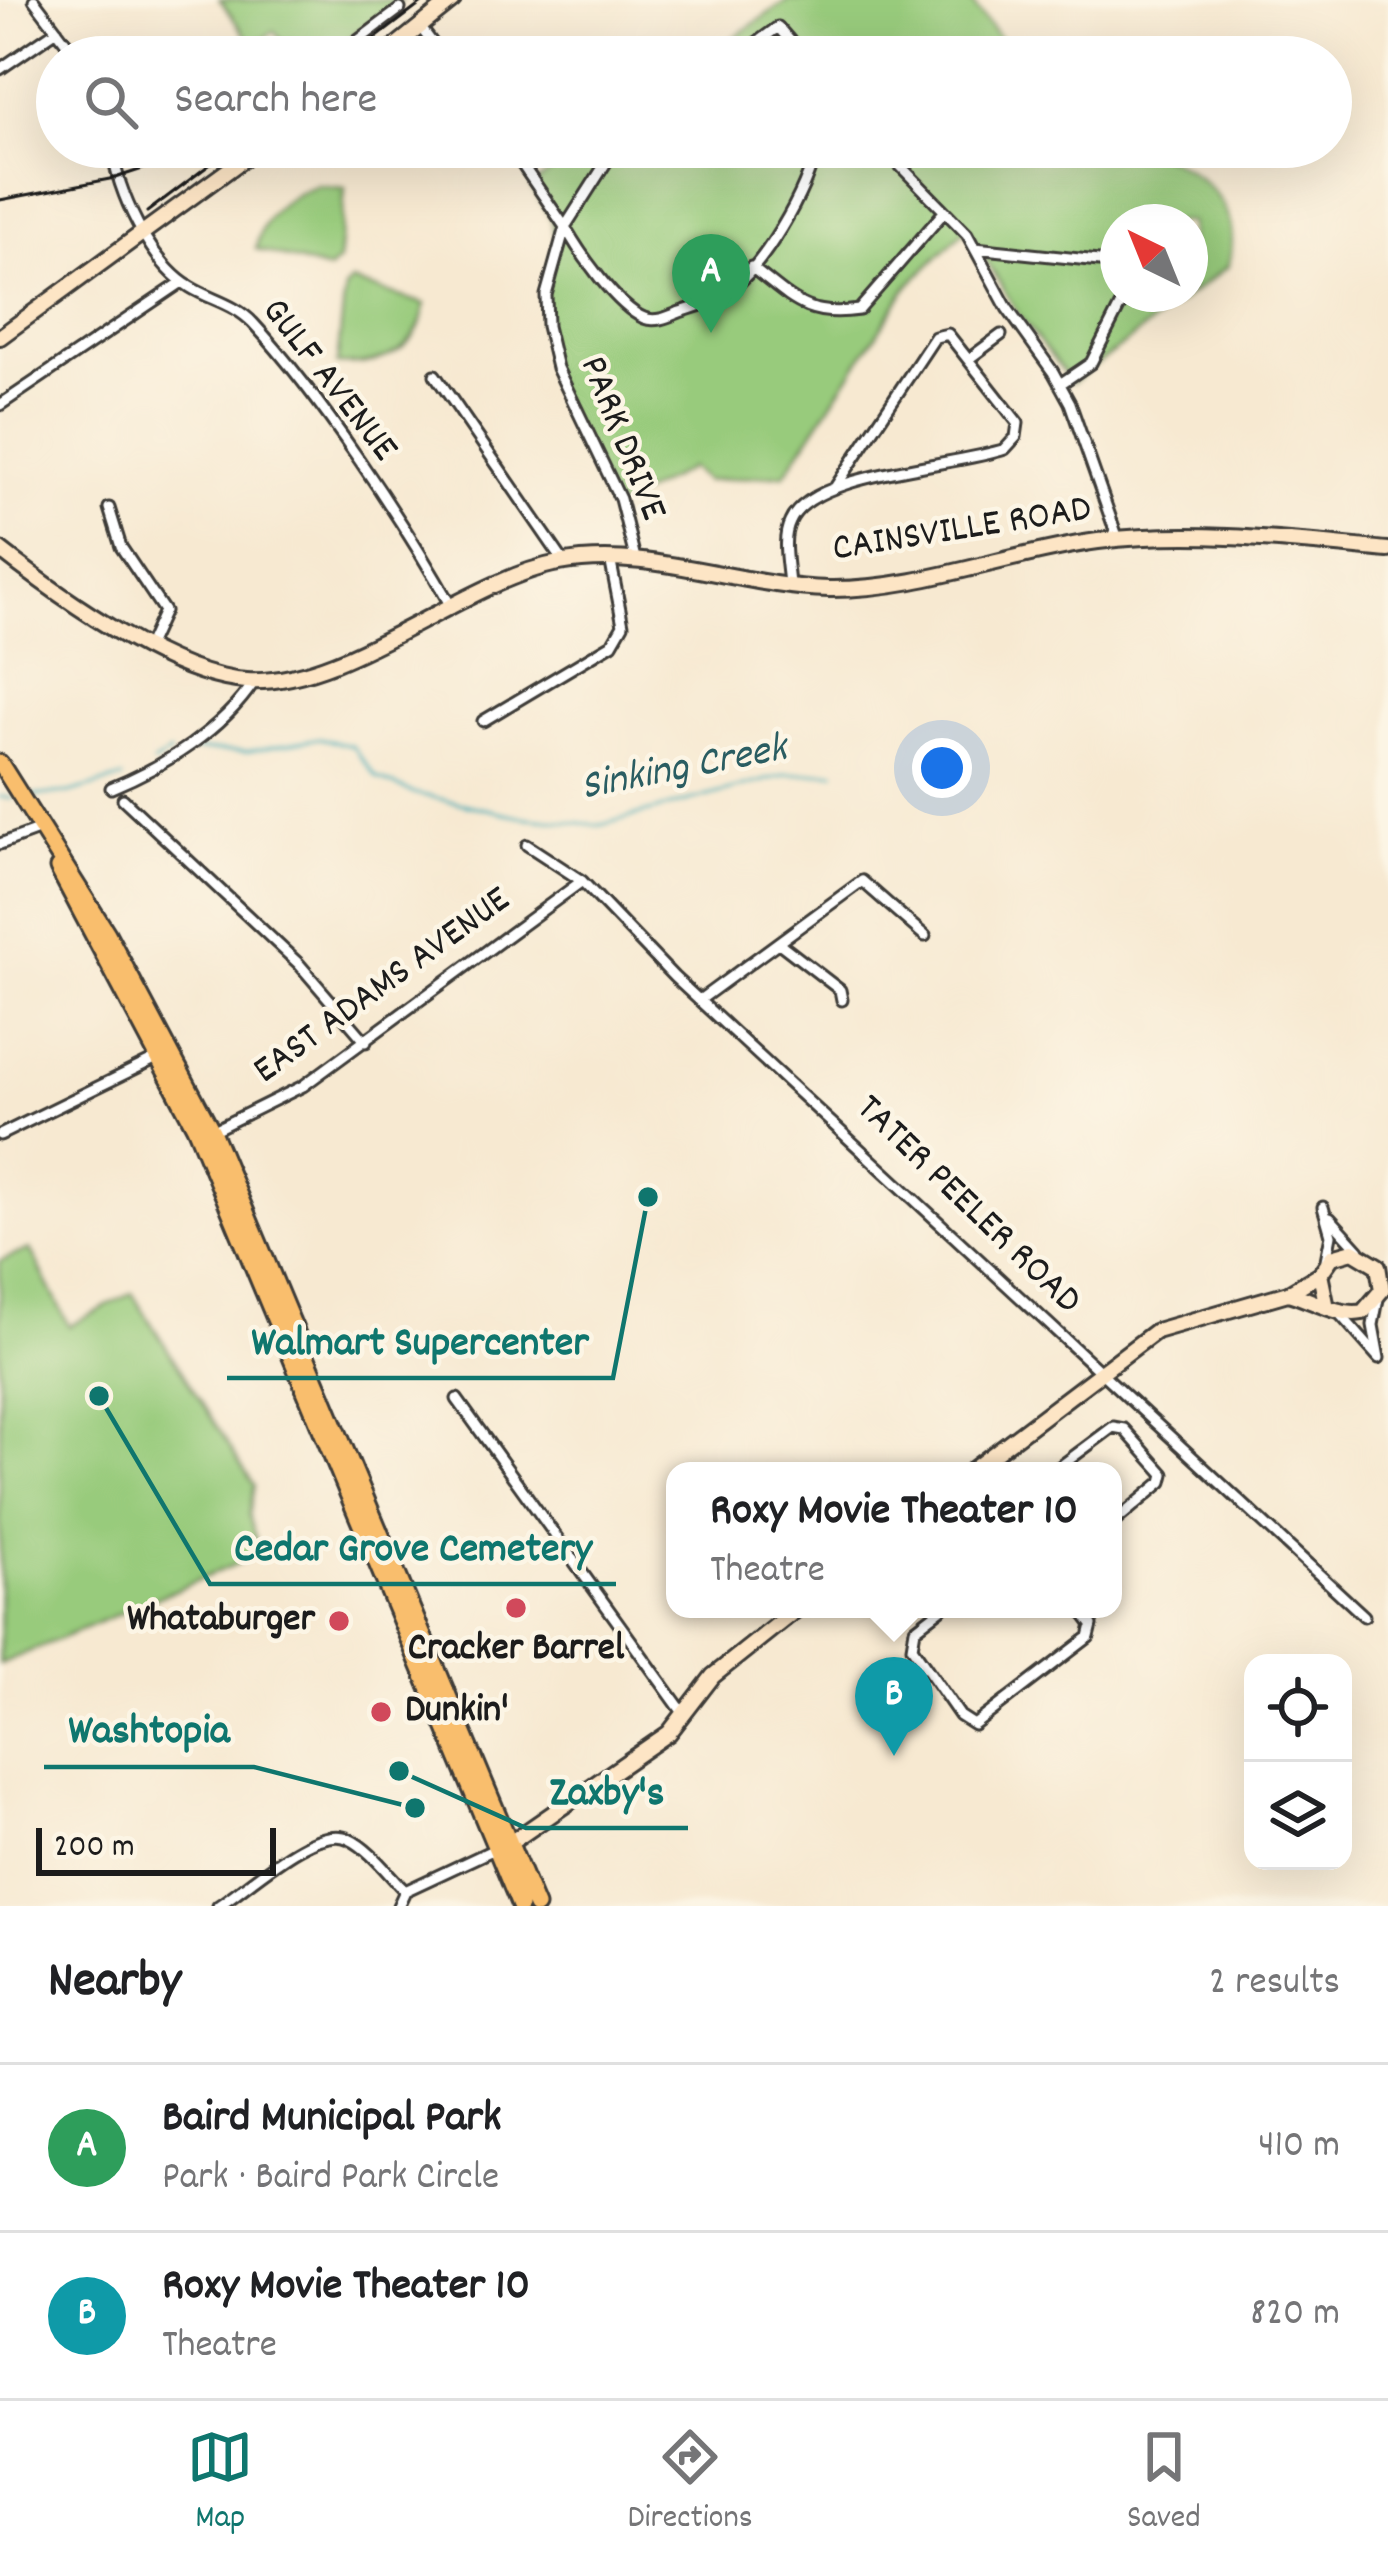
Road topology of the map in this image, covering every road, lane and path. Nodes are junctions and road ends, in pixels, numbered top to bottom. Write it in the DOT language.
graph roads {
  1 [pos="34,0"];
  2 [pos="453,0"];
  3 [pos="400,9"];
  4 [pos="421,28"];
  5 [pos="58,30"];
  6 [pos="49,36"];
  7 [pos="62,36"];
  8 [pos="363,36"];
  9 [pos="410,36"];
  10 [pos="427,36"];
  11 [pos="36,45"];
  12 [pos="0,69"];
  13 [pos="116,168"];
  14 [pos="233,168"];
  15 [pos="525,168"];
  16 [pos="603,168"];
  17 [pos="811,168"];
  18 [pos="902,168"];
  19 [pos="944,212"];
  20 [pos="566,227"];
  21 [pos="147,235"];
  22 [pos="974,248"];
  23 [pos="1100,257"];
  24 [pos="752,267"];
  25 [pos="182,282"];
  26 [pos="1117,312"];
  27 [pos="1001,335"];
  28 [pos="0,337"];
  29 [pos="970,358"];
  30 [pos="434,375"];
  31 [pos="1060,384"];
  32 [pos="0,406"];
  33 [pos="836,486"];
  34 [pos="109,508"];
  35 [pos="1118,539"];
  36 [pos="0,550"];
  37 [pos="1388,550"];
  38 [pos="610,558"];
  39 [pos="635,558"];
  40 [pos="564,562"];
  41 [pos="789,586"];
  42 [pos="452,608"];
  43 [pos="148,646"];
  44 [pos="254,682"];
  45 [pos="483,721"];
  46 [pos="0,763"];
  47 [pos="112,788"];
  48 [pos="123,800"];
  49 [pos="35,824"];
  50 [pos="0,844"];
  51 [pos="526,845"];
  52 [pos="582,880"];
  53 [pos="925,936"];
  54 [pos="779,943"];
  55 [pos="701,999"];
  56 [pos="842,1000"];
  57 [pos="366,1042"];
  58 [pos="166,1053"];
  59 [pos="212,1131"];
  60 [pos="0,1135"];
  61 [pos="1374,1257"];
  62 [pos="1323,1270"];
  63 [pos="1383,1291"];
  64 [pos="1286,1294"];
  65 [pos="1332,1307"];
  66 [pos="1097,1371"];
  67 [pos="457,1399"];
  68 [pos="1161,1432"];
  69 [pos="1144,1449"];
  70 [pos="984,1462"];
  71 [pos="1066,1462"];
  72 [pos="1122,1515"];
  73 [pos="1364,1616"];
  74 [pos="786,1618"];
  75 [pos="929,1618"];
  76 [pos="1087,1618"];
  77 [pos="684,1714"];
  78 [pos="503,1846"];
  79 [pos="405,1891"];
  80 [pos="218,1906"];
  81 [pos="398,1906"];
  82 [pos="520,1906"];
  83 [pos="536,1906"];
  1 -- 5 [label="street"];
  2 -- 4 [label="main road"];
  3 -- 8 [label="street"];
  4 -- 9 [label="main road"];
  4 -- 10 [label="street"];
  5 -- 6 [label="street"];
  5 -- 7 [label="street"];
  11 -- 12 [label="street"];
  13 -- 21 [label="street, GULF AVENUE"];
  14 -- 21 [label="main road"];
  15 -- 20 [label="street"];
  16 -- 20 [label="street, PARK DRIVE"];
  17 -- 24 [label="street"];
  18 -- 19 [label="street"];
  19 -- 22 [label="street"];
  19 -- 24 [label="street"];
  20 -- 24 [label="street"];
  20 -- 39 [label="street, PARK DRIVE"];
  21 -- 25 [label="street, GULF AVENUE"];
  21 -- 28 [label="main road"];
  22 -- 23 [label="street"];
  22 -- 31 [label="street"];
  25 -- 32 [label="street"];
  25 -- 42 [label="street, GULF AVENUE"];
  26 -- 31 [label="street"];
  27 -- 29 [label="street"];
  29 -- 33 [label="street"];
  29 -- 33 [label="street"];
  30 -- 40 [label="street"];
  31 -- 35 [label="street"];
  33 -- 41 [label="street"];
  34 -- 43 [label="street"];
  35 -- 37 [label="main road, CAINSVILLE ROAD"];
  35 -- 41 [label="main road, CAINSVILLE ROAD"];
  36 -- 43 [label="main road, CAINSVILLE ROAD"];
  38 -- 39 [label="main road, CAINSVILLE ROAD"];
  38 -- 40 [label="main road, CAINSVILLE ROAD"];
  38 -- 45 [label="street"];
  39 -- 41 [label="main road, CAINSVILLE ROAD"];
  40 -- 42 [label="main road, CAINSVILLE ROAD"];
  42 -- 44 [label="main road, CAINSVILLE ROAD"];
  43 -- 44 [label="main road, CAINSVILLE ROAD"];
  44 -- 47 [label="street"];
  46 -- 49 [label="main road"];
  48 -- 57 [label="street"];
  49 -- 50 [label="street"];
  49 -- 58 [label="main road"];
  51 -- 52 [label="street, TATER PEELER ROAD"];
  52 -- 55 [label="street, TATER PEELER ROAD"];
  52 -- 57 [label="street, EAST ADAMS AVENUE"];
  53 -- 54 [label="street"];
  54 -- 55 [label="street"];
  54 -- 56 [label="street"];
  55 -- 66 [label="street, TATER PEELER ROAD"];
  57 -- 59 [label="street, EAST ADAMS AVENUE"];
  58 -- 59 [label="main road"];
  58 -- 60 [label="street"];
  58 -- 78 [label="main road"];
  59 -- 78 [label="main road"];
  61 -- 62 [label="main road"];
  61 -- 62 [label="street"];
  61 -- 63 [label="main road"];
  62 -- 64 [label="main road"];
  62 -- 65 [label="main road"];
  63 -- 65 [label="main road"];
  63 -- 65 [label="street"];
  64 -- 65 [label="main road"];
  64 -- 66 [label="main road"];
  66 -- 68 [label="street, TATER PEELER ROAD"];
  66 -- 70 [label="main road"];
  67 -- 77 [label="street"];
  68 -- 69 [label="street"];
  68 -- 73 [label="street, TATER PEELER ROAD"];
  69 -- 71 [label="street"];
  69 -- 72 [label="street"];
  74 -- 77 [label="main road"];
  75 -- 76 [label="street"];
  77 -- 78 [label="main road"];
  78 -- 79 [label="street"];
  78 -- 82 [label="main road"];
  78 -- 83 [label="main road"];
  79 -- 80 [label="street"];
  79 -- 81 [label="street"];
}
